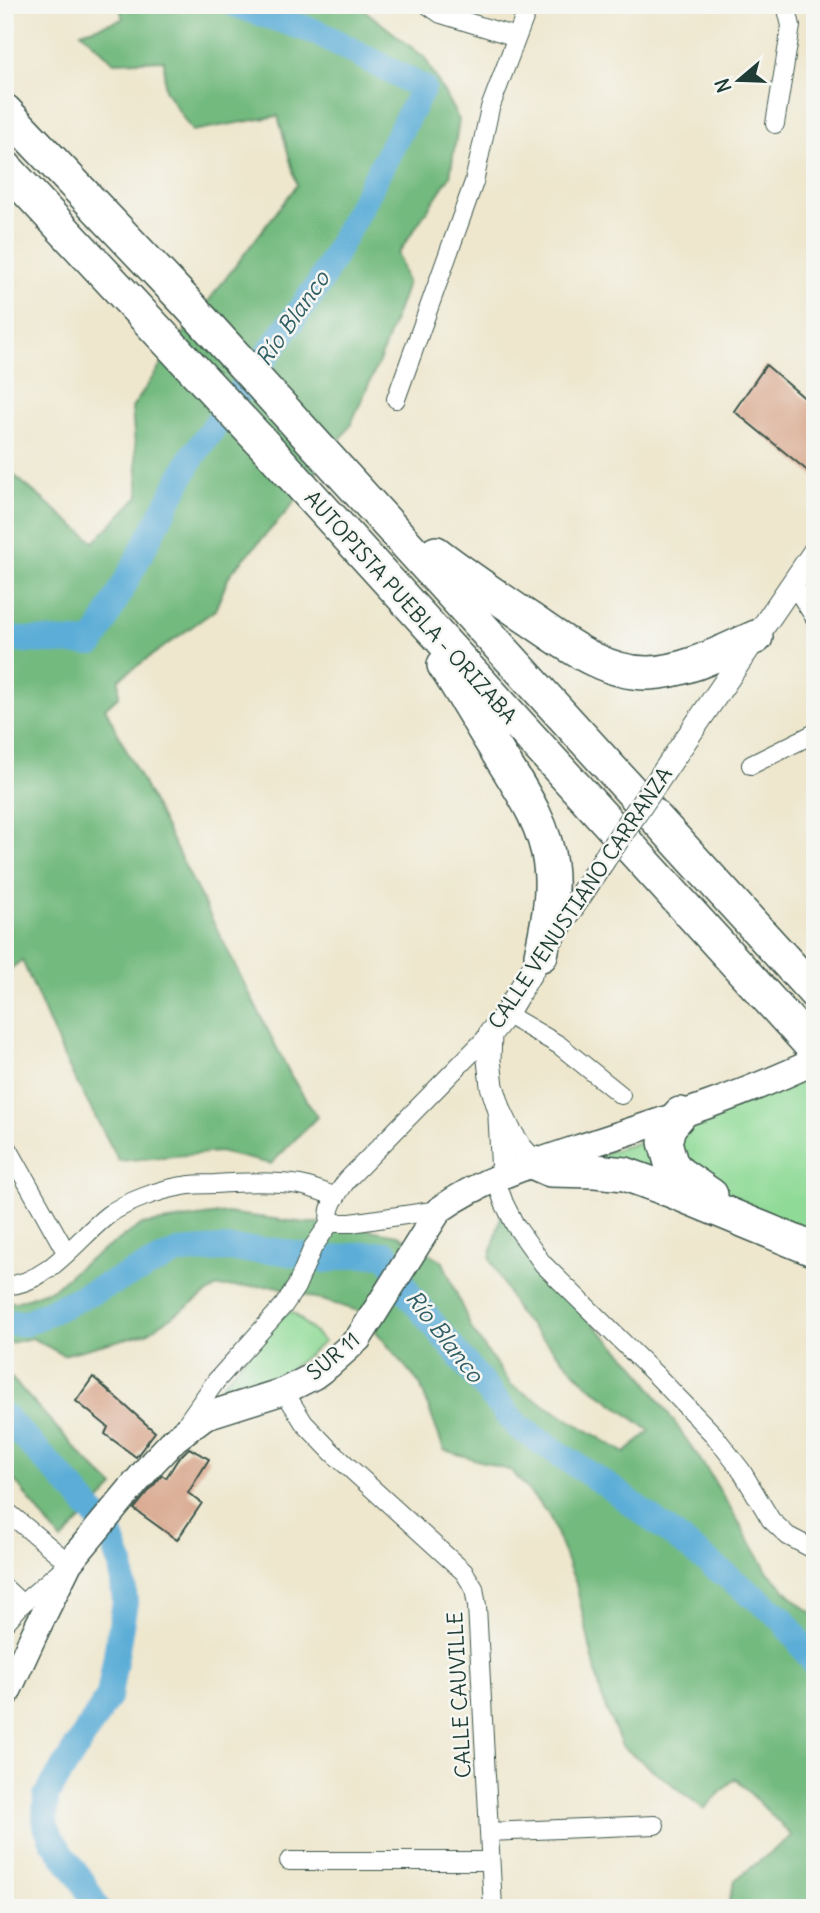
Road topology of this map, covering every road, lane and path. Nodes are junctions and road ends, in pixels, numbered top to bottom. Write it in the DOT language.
graph roads {
  1 [pos="529,5"];
  2 [pos="786,5"];
  3 [pos="438,8"];
  4 [pos="516,37"];
  5 [pos="5,111"];
  6 [pos="775,124"];
  7 [pos="5,167"];
  8 [pos="397,399"];
  9 [pos="361,494"];
  10 [pos="353,543"];
  11 [pos="815,551"];
  12 [pos="792,582"];
  13 [pos="815,618"];
  14 [pos="756,637"];
  15 [pos="815,733"];
  16 [pos="751,765"];
  17 [pos="541,955"];
  18 [pos="815,993"];
  19 [pos="506,1014"];
  20 [pos="490,1034"];
  21 [pos="815,1050"];
  22 [pos="815,1061"];
  23 [pos="621,1095"];
  24 [pos="500,1111"];
  25 [pos="680,1114"];
  26 [pos="5,1143"];
  27 [pos="534,1163"];
  28 [pos="499,1176"];
  29 [pos="336,1197"];
  30 [pos="439,1210"];
  31 [pos="329,1224"];
  32 [pos="810,1248"];
  33 [pos="66,1252"];
  34 [pos="5,1286"];
  35 [pos="284,1391"];
  36 [pos="175,1439"];
  37 [pos="5,1510"];
  38 [pos="815,1550"];
  39 [pos="70,1562"];
  40 [pos="5,1588"];
  41 [pos="22,1604"];
  42 [pos="5,1623"];
  43 [pos="5,1697"];
  44 [pos="655,1825"];
  45 [pos="489,1832"];
  46 [pos="289,1861"];
  47 [pos="490,1861"];
  48 [pos="493,1908"];
  1 -- 4 [label="street"];
  2 -- 6 [label="street"];
  3 -- 4 [label="street"];
  4 -- 8 [label="street"];
  5 -- 9 [label="highway, AUTOPISTA PUEBLA - ORIZABA"];
  7 -- 10 [label="highway, AUTOPISTA PUEBLA - ORIZABA"];
  9 -- 14 [label="highway"];
  9 -- 18 [label="highway, AUTOPISTA PUEBLA - ORIZABA"];
  10 -- 17 [label="highway"];
  10 -- 21 [label="highway, AUTOPISTA PUEBLA - ORIZABA"];
  11 -- 12 [label="street, CALLE VENUSTIANO CARRANZA"];
  12 -- 13 [label="street"];
  12 -- 14 [label="street, CALLE VENUSTIANO CARRANZA"];
  14 -- 17 [label="street, CALLE VENUSTIANO CARRANZA, bridge"];
  15 -- 16 [label="street"];
  17 -- 19 [label="street, CALLE VENUSTIANO CARRANZA"];
  19 -- 20 [label="street, CALLE VENUSTIANO CARRANZA"];
  19 -- 23 [label="street"];
  20 -- 24 [label="street"];
  20 -- 29 [label="street, CALLE VENUSTIANO CARRANZA"];
  22 -- 25 [label="main road, SUR 11"];
  24 -- 27 [label="street"];
  24 -- 28 [label="street"];
  25 -- 27 [label="main road, SUR 11"];
  25 -- 32 [label="highway"];
  26 -- 33 [label="street"];
  27 -- 28 [label="main road, SUR 11"];
  27 -- 32 [label="highway"];
  28 -- 30 [label="main road, SUR 11"];
  28 -- 38 [label="street"];
  29 -- 31 [label="street, CALLE VENUSTIANO CARRANZA"];
  29 -- 33 [label="street"];
  30 -- 31 [label="street"];
  30 -- 35 [label="main road, SUR 11"];
  31 -- 36 [label="street, CALLE VENUSTIANO CARRANZA"];
  33 -- 34 [label="street"];
  35 -- 36 [label="main road, SUR 11"];
  35 -- 45 [label="street, CALLE CAUVILLE"];
  36 -- 39 [label="main road, SUR 11"];
  37 -- 39 [label="street"];
  39 -- 41 [label="street"];
  39 -- 43 [label="main road, SUR 11"];
  40 -- 41 [label="street"];
  41 -- 42 [label="street"];
  44 -- 45 [label="street"];
  45 -- 47 [label="street, CALLE CAUVILLE"];
  46 -- 47 [label="street"];
  47 -- 48 [label="street, CALLE CAUVILLE"];
}
